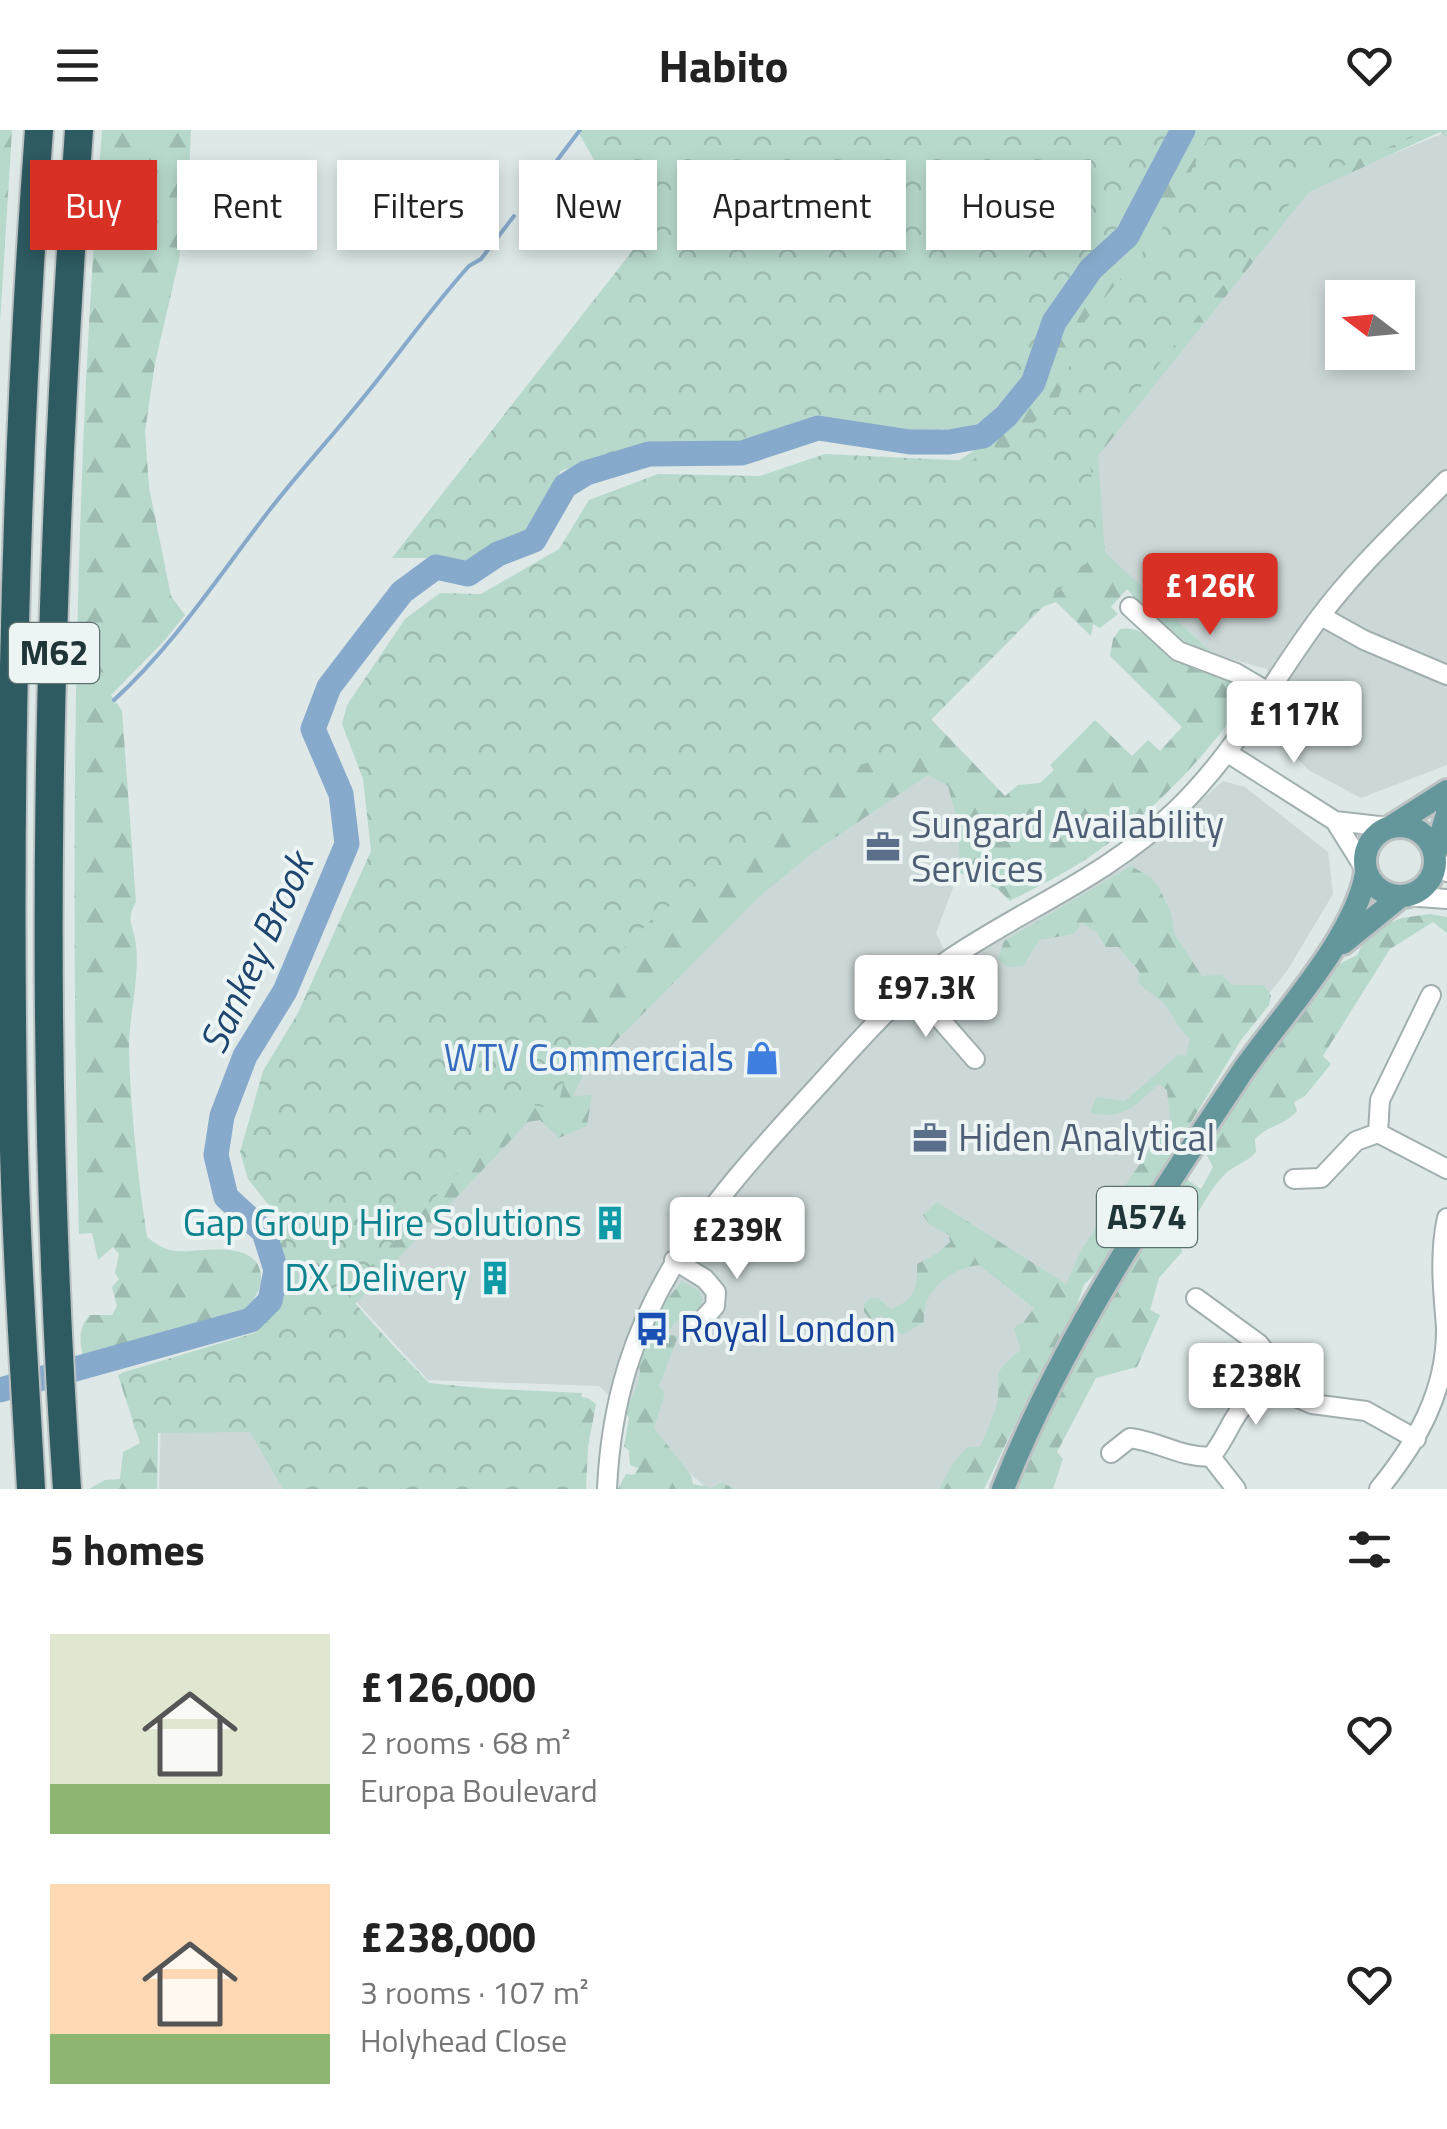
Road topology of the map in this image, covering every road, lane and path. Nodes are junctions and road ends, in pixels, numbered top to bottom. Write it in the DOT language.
graph roads {
  1 [pos="40,130"];
  2 [pos="79,130"];
  3 [pos="1447,480"];
  4 [pos="1130,607"];
  5 [pos="1320,616"];
  6 [pos="1447,675"];
  7 [pos="1270,693"];
  8 [pos="1228,752"];
  9 [pos="1447,792"];
  10 [pos="1447,814"];
  11 [pos="1335,821"];
  12 [pos="1390,827"];
  13 [pos="1439,861"];
  14 [pos="1366,871"];
  15 [pos="1403,896"];
  16 [pos="1447,899"];
  17 [pos="1322,962"];
  18 [pos="913,988"];
  19 [pos="1430,995"];
  20 [pos="975,1059"];
  21 [pos="1378,1133"];
  22 [pos="1447,1169"];
  23 [pos="1294,1179"];
  24 [pos="1447,1218"];
  25 [pos="674,1260"];
  26 [pos="1196,1298"];
  27 [pos="699,1324"];
  28 [pos="1446,1327"];
  29 [pos="1273,1387"];
  30 [pos="1416,1439"];
  31 [pos="1111,1453"];
  32 [pos="1210,1457"];
  33 [pos="30,1489"];
  34 [pos="68,1489"];
  35 [pos="607,1489"];
  36 [pos="1002,1489"];
  37 [pos="1236,1489"];
  38 [pos="1379,1489"];
  1 -- 33 [label="highway, M62"];
  2 -- 34 [label="highway, M62"];
  3 -- 5 [label="street"];
  4 -- 7 [label="street"];
  5 -- 6 [label="street"];
  5 -- 7 [label="street"];
  7 -- 8 [label="street"];
  8 -- 11 [label="street"];
  8 -- 18 [label="street"];
  9 -- 12 [label="main road, A574"];
  10 -- 13 [label="main road, A574"];
  11 -- 12 [label="street"];
  11 -- 14 [label="street"];
  12 -- 13 [label="main road"];
  12 -- 14 [label="main road, A574"];
  13 -- 15 [label="main road, A574"];
  14 -- 15 [label="main road"];
  14 -- 17 [label="main road, A574"];
  15 -- 16 [label="street"];
  15 -- 17 [label="main road, A574"];
  17 -- 36 [label="main road, A574"];
  18 -- 20 [label="street"];
  18 -- 25 [label="street"];
  19 -- 21 [label="street"];
  21 -- 22 [label="street"];
  21 -- 23 [label="street"];
  24 -- 28 [label="street"];
  25 -- 27 [label="street"];
  25 -- 35 [label="street"];
  26 -- 29 [label="street"];
  28 -- 30 [label="street"];
  29 -- 30 [label="street"];
  29 -- 32 [label="street"];
  30 -- 38 [label="street"];
  31 -- 32 [label="street"];
  32 -- 37 [label="street"];
}
